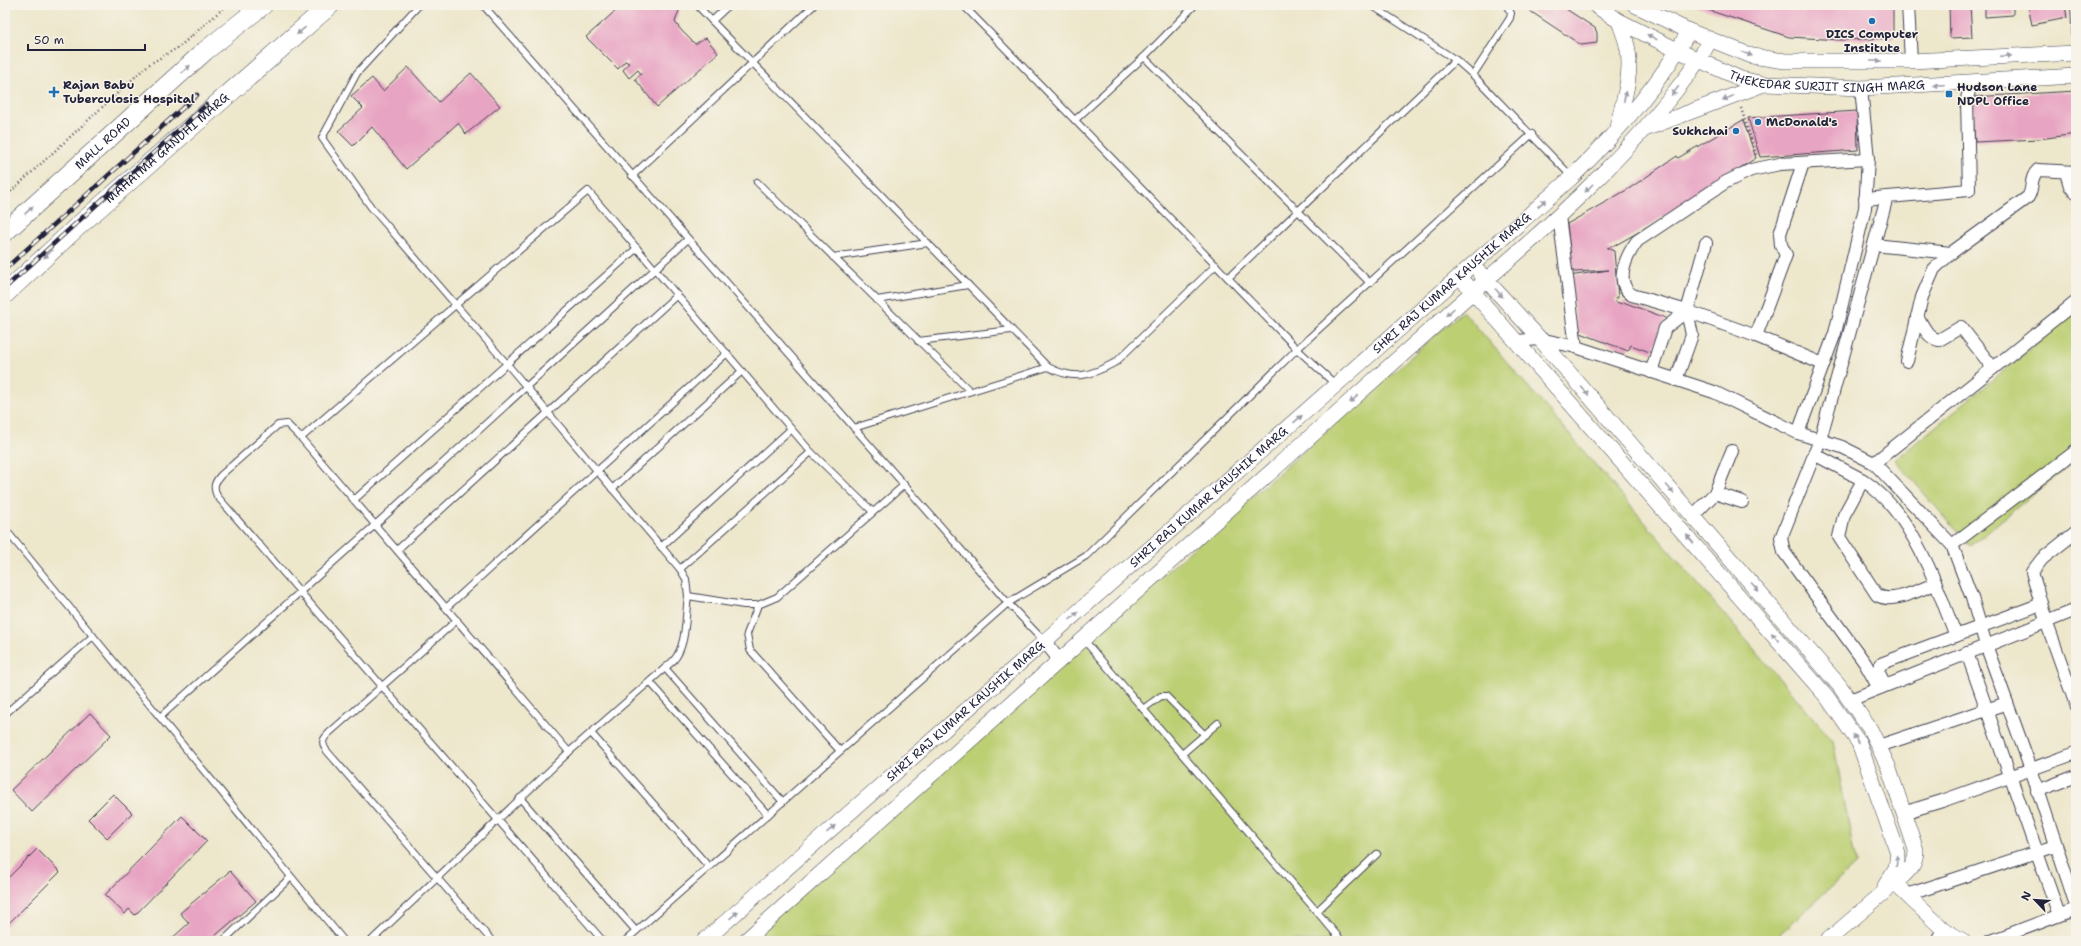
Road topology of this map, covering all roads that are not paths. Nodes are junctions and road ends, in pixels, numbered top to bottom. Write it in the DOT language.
graph roads {
  1 [pos="263,5"];
  2 [pos="330,5"];
  3 [pos="419,5"];
  4 [pos="483,5"];
  5 [pos="697,5"];
  6 [pos="729,5"];
  7 [pos="814,5"];
  8 [pos="964,5"];
  9 [pos="1195,5"];
  10 [pos="1371,5"];
  11 [pos="1506,5"];
  12 [pos="1595,5"];
  13 [pos="1635,5"];
  14 [pos="1908,5"];
  15 [pos="2074,5"];
  16 [pos="712,21"];
  17 [pos="1619,21"];
  18 [pos="1689,31"];
  19 [pos="1710,40"];
  20 [pos="2076,46"];
  21 [pos="1678,51"];
  22 [pos="2076,53"];
  23 [pos="1144,57"];
  24 [pos="1456,60"];
  25 [pos="1700,60"];
  26 [pos="1911,61"];
  27 [pos="752,63"];
  28 [pos="1473,75"];
  29 [pos="2076,76"];
  30 [pos="1971,83"];
  31 [pos="1764,84"];
  32 [pos="1861,88"];
  33 [pos="1075,120"];
  34 [pos="1644,129"];
  35 [pos="1532,134"];
  36 [pos="1616,134"];
  37 [pos="1868,159"];
  38 [pos="1803,163"];
  39 [pos="2071,172"];
  40 [pos="632,176"];
  41 [pos="1572,177"];
  42 [pos="757,182"];
  43 [pos="2076,193"];
  44 [pos="1887,197"];
  45 [pos="1866,198"];
  46 [pos="1298,211"];
  47 [pos="1559,216"];
  48 [pos="5,232"];
  49 [pos="688,239"];
  50 [pos="928,243"];
  51 [pos="1706,243"];
  52 [pos="1874,245"];
  53 [pos="637,248"];
  54 [pos="1951,253"];
  55 [pos="833,257"];
  56 [pos="1473,264"];
  57 [pos="1216,265"];
  58 [pos="655,269"];
  59 [pos="1459,276"];
  60 [pos="1228,278"];
  61 [pos="1486,280"];
  62 [pos="1370,283"];
  63 [pos="968,285"];
  64 [pos="1473,291"];
  65 [pos="5,294"];
  66 [pos="677,295"];
  67 [pos="877,300"];
  68 [pos="2076,302"];
  69 [pos="455,306"];
  70 [pos="1687,311"];
  71 [pos="1917,316"];
  72 [pos="1011,330"];
  73 [pos="1756,336"];
  74 [pos="1540,339"];
  75 [pos="918,341"];
  76 [pos="1516,341"];
  77 [pos="1576,347"];
  78 [pos="1298,349"];
  79 [pos="727,353"];
  80 [pos="1907,361"];
  81 [pos="507,364"];
  82 [pos="1823,364"];
  83 [pos="1048,367"];
  84 [pos="1993,368"];
  85 [pos="742,371"];
  86 [pos="1651,372"];
  87 [pos="1676,380"];
  88 [pos="1336,385"];
  89 [pos="526,386"];
  90 [pos="970,391"];
  91 [pos="548,413"];
  92 [pos="854,428"];
  93 [pos="791,429"];
  94 [pos="1798,433"];
  95 [pos="301,438"];
  96 [pos="1820,440"];
  97 [pos="1732,450"];
  98 [pos="2076,451"];
  99 [pos="811,452"];
  100 [pos="1814,454"];
  101 [pos="1874,463"];
  102 [pos="597,471"];
  103 [pos="1863,480"];
  104 [pos="904,485"];
  105 [pos="612,489"];
  106 [pos="1715,493"];
  107 [pos="354,500"];
  108 [pos="1742,502"];
  109 [pos="873,512"];
  110 [pos="1693,516"];
  111 [pos="375,525"];
  112 [pos="5,529"];
  113 [pos="2076,532"];
  114 [pos="1952,545"];
  115 [pos="661,547"];
  116 [pos="397,550"];
  117 [pos="680,570"];
  118 [pos="1936,584"];
  119 [pos="300,591"];
  120 [pos="688,596"];
  121 [pos="1008,603"];
  122 [pos="2041,604"];
  123 [pos="758,605"];
  124 [pos="446,608"];
  125 [pos="2076,610"];
  126 [pos="456,620"];
  127 [pos="2046,620"];
  128 [pos="1980,627"];
  129 [pos="93,636"];
  130 [pos="1956,636"];
  131 [pos="1084,640"];
  132 [pos="1045,642"];
  133 [pos="1986,645"];
  134 [pos="1967,653"];
  135 [pos="1060,661"];
  136 [pos="664,668"];
  137 [pos="650,682"];
  138 [pos="2072,682"];
  139 [pos="382,686"];
  140 [pos="1882,687"];
  141 [pos="1850,700"];
  142 [pos="2006,703"];
  143 [pos="2076,705"];
  144 [pos="1143,709"];
  145 [pos="1986,710"];
  146 [pos="5,714"];
  147 [pos="160,717"];
  148 [pos="1218,723"];
  149 [pos="591,733"];
  150 [pos="1205,735"];
  151 [pos="1879,746"];
  152 [pos="840,751"];
  153 [pos="569,752"];
  154 [pos="2076,753"];
  155 [pos="1182,754"];
  156 [pos="2030,769"];
  157 [pos="2011,776"];
  158 [pos="2076,776"];
  159 [pos="2037,791"];
  160 [pos="520,798"];
  161 [pos="783,802"];
  162 [pos="1903,813"];
  163 [pos="768,815"];
  164 [pos="498,819"];
  165 [pos="2056,846"];
  166 [pos="2037,852"];
  167 [pos="1377,854"];
  168 [pos="709,867"];
  169 [pos="291,877"];
  170 [pos="437,878"];
  171 [pos="1892,881"];
  172 [pos="1907,895"];
  173 [pos="2076,905"];
  174 [pos="2076,909"];
  175 [pos="1317,911"];
  176 [pos="2059,915"];
  177 [pos="636,931"];
  178 [pos="1940,935"];
  179 [pos="223,941"];
  180 [pos="344,941"];
  181 [pos="371,941"];
  182 [pos="492,941"];
  183 [pos="603,941"];
  184 [pos="625,941"];
  185 [pos="704,941"];
  186 [pos="745,941"];
  187 [pos="1342,941"];
  188 [pos="1827,941"];
  189 [pos="1963,941"];
  190 [pos="1991,941"];
  48 -- 1 [label="main road, MALL ROAD, one-way"];
  2 -- 65 [label="main road, MAHATMA GANDHI MARG, one-way"];
  3 -- 69 [label="lane"];
  4 -- 40 [label="lane"];
  5 -- 16 [label="lane"];
  6 -- 16 [label="lane"];
  7 -- 27 [label="lane"];
  8 -- 33 [label="lane"];
  9 -- 23 [label="lane"];
  10 -- 24 [label="lane"];
  11 -- 28 [label="lane"];
  12 -- 17 [label="street, THEKEDAR SURJIT SINGH MARG"];
  13 -- 18 [label="street, THEKEDAR SURJIT SINGH MARG"];
  14 -- 26 [label="street"];
  15 -- 20 [label="lane"];
  16 -- 27 [label="lane"];
  21 -- 17 [label="street, THEKEDAR SURJIT SINGH MARG, one-way"];
  36 -- 17 [label="street, one-way"];
  18 -- 19 [label="street, THEKEDAR SURJIT SINGH MARG"];
  18 -- 21 [label="street, SHRI RAJ KUMAR KAUSHIK MARG"];
  19 -- 25 [label="street, SHRI RAJ KUMAR KAUSHIK MARG"];
  19 -- 26 [label="street, THEKEDAR SURJIT SINGH MARG, one-way"];
  21 -- 25 [label="street, THEKEDAR SURJIT SINGH MARG"];
  21 -- 36 [label="street, SHRI RAJ KUMAR KAUSHIK MARG"];
  26 -- 22 [label="street, THEKEDAR SURJIT SINGH MARG, one-way"];
  23 -- 33 [label="lane"];
  23 -- 46 [label="lane"];
  24 -- 28 [label="lane"];
  24 -- 46 [label="lane"];
  25 -- 31 [label="street, THEKEDAR SURJIT SINGH MARG"];
  25 -- 34 [label="street, SHRI RAJ KUMAR KAUSHIK MARG, one-way"];
  27 -- 40 [label="lane"];
  27 -- 50 [label="lane"];
  28 -- 35 [label="lane"];
  29 -- 30 [label="street, THEKEDAR SURJIT SINGH MARG"];
  30 -- 32 [label="street, THEKEDAR SURJIT SINGH MARG, one-way"];
  30 -- 44 [label="street"];
  31 -- 32 [label="street, THEKEDAR SURJIT SINGH MARG"];
  31 -- 34 [label="street, one-way"];
  32 -- 37 [label="street"];
  33 -- 57 [label="lane"];
  34 -- 47 [label="street, SHRI RAJ KUMAR KAUSHIK MARG, one-way"];
  35 -- 41 [label="lane"];
  35 -- 62 [label="lane"];
  36 -- 41 [label="street, SHRI RAJ KUMAR KAUSHIK MARG"];
  37 -- 38 [label="street"];
  37 -- 45 [label="street"];
  38 -- 70 [label="street"];
  38 -- 73 [label="street"];
  39 -- 43 [label="street"];
  39 -- 54 [label="street"];
  40 -- 49 [label="lane"];
  56 -- 41 [label="street, SHRI RAJ KUMAR KAUSHIK MARG, one-way"];
  42 -- 55 [label="lane"];
  44 -- 45 [label="street"];
  44 -- 52 [label="street"];
  45 -- 82 [label="street"];
  46 -- 60 [label="lane"];
  46 -- 62 [label="lane"];
  47 -- 61 [label="street, SHRI RAJ KUMAR KAUSHIK MARG"];
  47 -- 77 [label="street"];
  49 -- 58 [label="lane"];
  49 -- 92 [label="lane"];
  50 -- 55 [label="lane"];
  50 -- 63 [label="lane"];
  51 -- 70 [label="street"];
  52 -- 54 [label="street"];
  52 -- 96 [label="street"];
  53 -- 58 [label="lane"];
  53 -- 69 [label="lane"];
  53 -- 81 [label="lane"];
  54 -- 71 [label="street"];
  55 -- 67 [label="lane"];
  56 -- 59 [label="street, SHRI RAJ KUMAR KAUSHIK MARG"];
  56 -- 61 [label="street"];
  57 -- 60 [label="lane"];
  57 -- 83 [label="lane"];
  58 -- 66 [label="lane"];
  58 -- 89 [label="lane"];
  59 -- 64 [label="street"];
  59 -- 88 [label="street, SHRI RAJ KUMAR KAUSHIK MARG"];
  60 -- 78 [label="lane"];
  61 -- 64 [label="street, SHRI RAJ KUMAR KAUSHIK MARG"];
  61 -- 74 [label="street, one-way"];
  62 -- 78 [label="lane"];
  63 -- 67 [label="lane"];
  63 -- 72 [label="lane"];
  64 -- 76 [label="street"];
  64 -- 131 [label="street, SHRI RAJ KUMAR KAUSHIK MARG, one-way"];
  66 -- 79 [label="lane"];
  66 -- 91 [label="lane"];
  67 -- 75 [label="lane"];
  68 -- 84 [label="street"];
  69 -- 81 [label="lane"];
  69 -- 95 [label="lane"];
  70 -- 73 [label="street"];
  70 -- 86 [label="street"];
  70 -- 87 [label="street"];
  71 -- 80 [label="street"];
  71 -- 84 [label="street"];
  72 -- 75 [label="lane"];
  72 -- 83 [label="lane"];
  73 -- 82 [label="street"];
  74 -- 76 [label="street"];
  74 -- 77 [label="street"];
  74 -- 110 [label="street, one-way"];
  75 -- 90 [label="lane"];
  171 -- 76 [label="street, one-way"];
  77 -- 86 [label="street"];
  78 -- 88 [label="lane"];
  78 -- 121 [label="lane"];
  79 -- 85 [label="lane"];
  79 -- 102 [label="lane"];
  81 -- 89 [label="lane"];
  81 -- 107 [label="lane"];
  82 -- 94 [label="street"];
  83 -- 90 [label="lane"];
  84 -- 101 [label="street"];
  85 -- 93 [label="lane"];
  85 -- 105 [label="lane"];
  86 -- 87 [label="street"];
  87 -- 94 [label="street"];
  132 -- 88 [label="street, SHRI RAJ KUMAR KAUSHIK MARG, one-way"];
  89 -- 91 [label="lane"];
  89 -- 111 [label="lane"];
  90 -- 92 [label="lane"];
  91 -- 102 [label="lane"];
  91 -- 116 [label="lane"];
  92 -- 104 [label="lane"];
  93 -- 99 [label="lane"];
  93 -- 115 [label="lane"];
  94 -- 96 [label="street"];
  95 -- 107 [label="lane"];
  95 -- 119 [label="lane"];
  96 -- 100 [label="street"];
  96 -- 101 [label="street"];
  97 -- 106 [label="street"];
  98 -- 114 [label="street"];
  99 -- 109 [label="lane"];
  99 -- 117 [label="lane"];
  100 -- 103 [label="street"];
  100 -- 140 [label="street"];
  101 -- 114 [label="street"];
  102 -- 105 [label="lane"];
  102 -- 124 [label="lane"];
  103 -- 118 [label="street"];
  103 -- 118 [label="street"];
  104 -- 109 [label="lane"];
  104 -- 121 [label="lane"];
  105 -- 115 [label="lane"];
  106 -- 108 [label="street"];
  106 -- 110 [label="street"];
  107 -- 111 [label="lane"];
  109 -- 123 [label="lane"];
  110 -- 141 [label="street, one-way"];
  111 -- 116 [label="lane"];
  111 -- 119 [label="lane"];
  112 -- 129 [label="lane"];
  113 -- 122 [label="street"];
  114 -- 128 [label="street"];
  115 -- 117 [label="lane"];
  116 -- 124 [label="lane"];
  117 -- 120 [label="lane"];
  118 -- 130 [label="street"];
  119 -- 139 [label="lane"];
  119 -- 147 [label="lane"];
  120 -- 123 [label="lane"];
  120 -- 136 [label="lane"];
  121 -- 132 [label="lane"];
  121 -- 152 [label="lane"];
  122 -- 127 [label="street"];
  122 -- 128 [label="street"];
  123 -- 152 [label="lane"];
  124 -- 126 [label="lane"];
  125 -- 127 [label="street"];
  126 -- 139 [label="lane"];
  126 -- 153 [label="lane"];
  127 -- 133 [label="street"];
  127 -- 138 [label="street"];
  128 -- 130 [label="street"];
  128 -- 133 [label="street"];
  129 -- 146 [label="lane"];
  129 -- 147 [label="lane"];
  130 -- 140 [label="street"];
  131 -- 135 [label="street, SHRI RAJ KUMAR KAUSHIK MARG"];
  131 -- 144 [label="lane"];
  132 -- 135 [label="street"];
  185 -- 132 [label="street, SHRI RAJ KUMAR KAUSHIK MARG, one-way"];
  133 -- 134 [label="street"];
  133 -- 142 [label="street"];
  134 -- 140 [label="street"];
  134 -- 145 [label="street"];
  135 -- 186 [label="street, SHRI RAJ KUMAR KAUSHIK MARG"];
  136 -- 137 [label="lane"];
  136 -- 161 [label="lane"];
  137 -- 149 [label="lane"];
  137 -- 163 [label="lane"];
  138 -- 143 [label="street"];
  139 -- 164 [label="lane"];
  139 -- 170 [label="lane"];
  140 -- 141 [label="street"];
  141 -- 151 [label="street"];
  142 -- 145 [label="street"];
  142 -- 156 [label="street"];
  144 -- 150 [label="lane"];
  144 -- 155 [label="lane"];
  145 -- 151 [label="street"];
  145 -- 157 [label="street"];
  147 -- 169 [label="lane"];
  148 -- 150 [label="lane"];
  149 -- 153 [label="lane"];
  149 -- 168 [label="lane"];
  150 -- 155 [label="lane"];
  151 -- 162 [label="street"];
  152 -- 161 [label="lane"];
  153 -- 160 [label="lane"];
  154 -- 156 [label="street"];
  155 -- 175 [label="lane"];
  156 -- 157 [label="street"];
  156 -- 159 [label="street"];
  157 -- 162 [label="street"];
  157 -- 166 [label="street"];
  158 -- 159 [label="street"];
  159 -- 165 [label="street"];
  160 -- 164 [label="lane"];
  160 -- 177 [label="lane"];
  161 -- 163 [label="lane"];
  162 -- 171 [label="street"];
  163 -- 168 [label="lane"];
  164 -- 170 [label="lane"];
  164 -- 183 [label="lane"];
  165 -- 166 [label="street"];
  165 -- 173 [label="street"];
  166 -- 172 [label="street"];
  166 -- 176 [label="street"];
  167 -- 175 [label="lane"];
  168 -- 177 [label="lane"];
  169 -- 179 [label="lane"];
  169 -- 180 [label="lane"];
  170 -- 181 [label="lane"];
  170 -- 182 [label="lane"];
  171 -- 172 [label="street"];
  171 -- 188 [label="street"];
  172 -- 178 [label="street"];
  174 -- 176 [label="street"];
  175 -- 187 [label="lane"];
  176 -- 190 [label="street"];
  177 -- 184 [label="lane"];
  178 -- 189 [label="street"];
}
